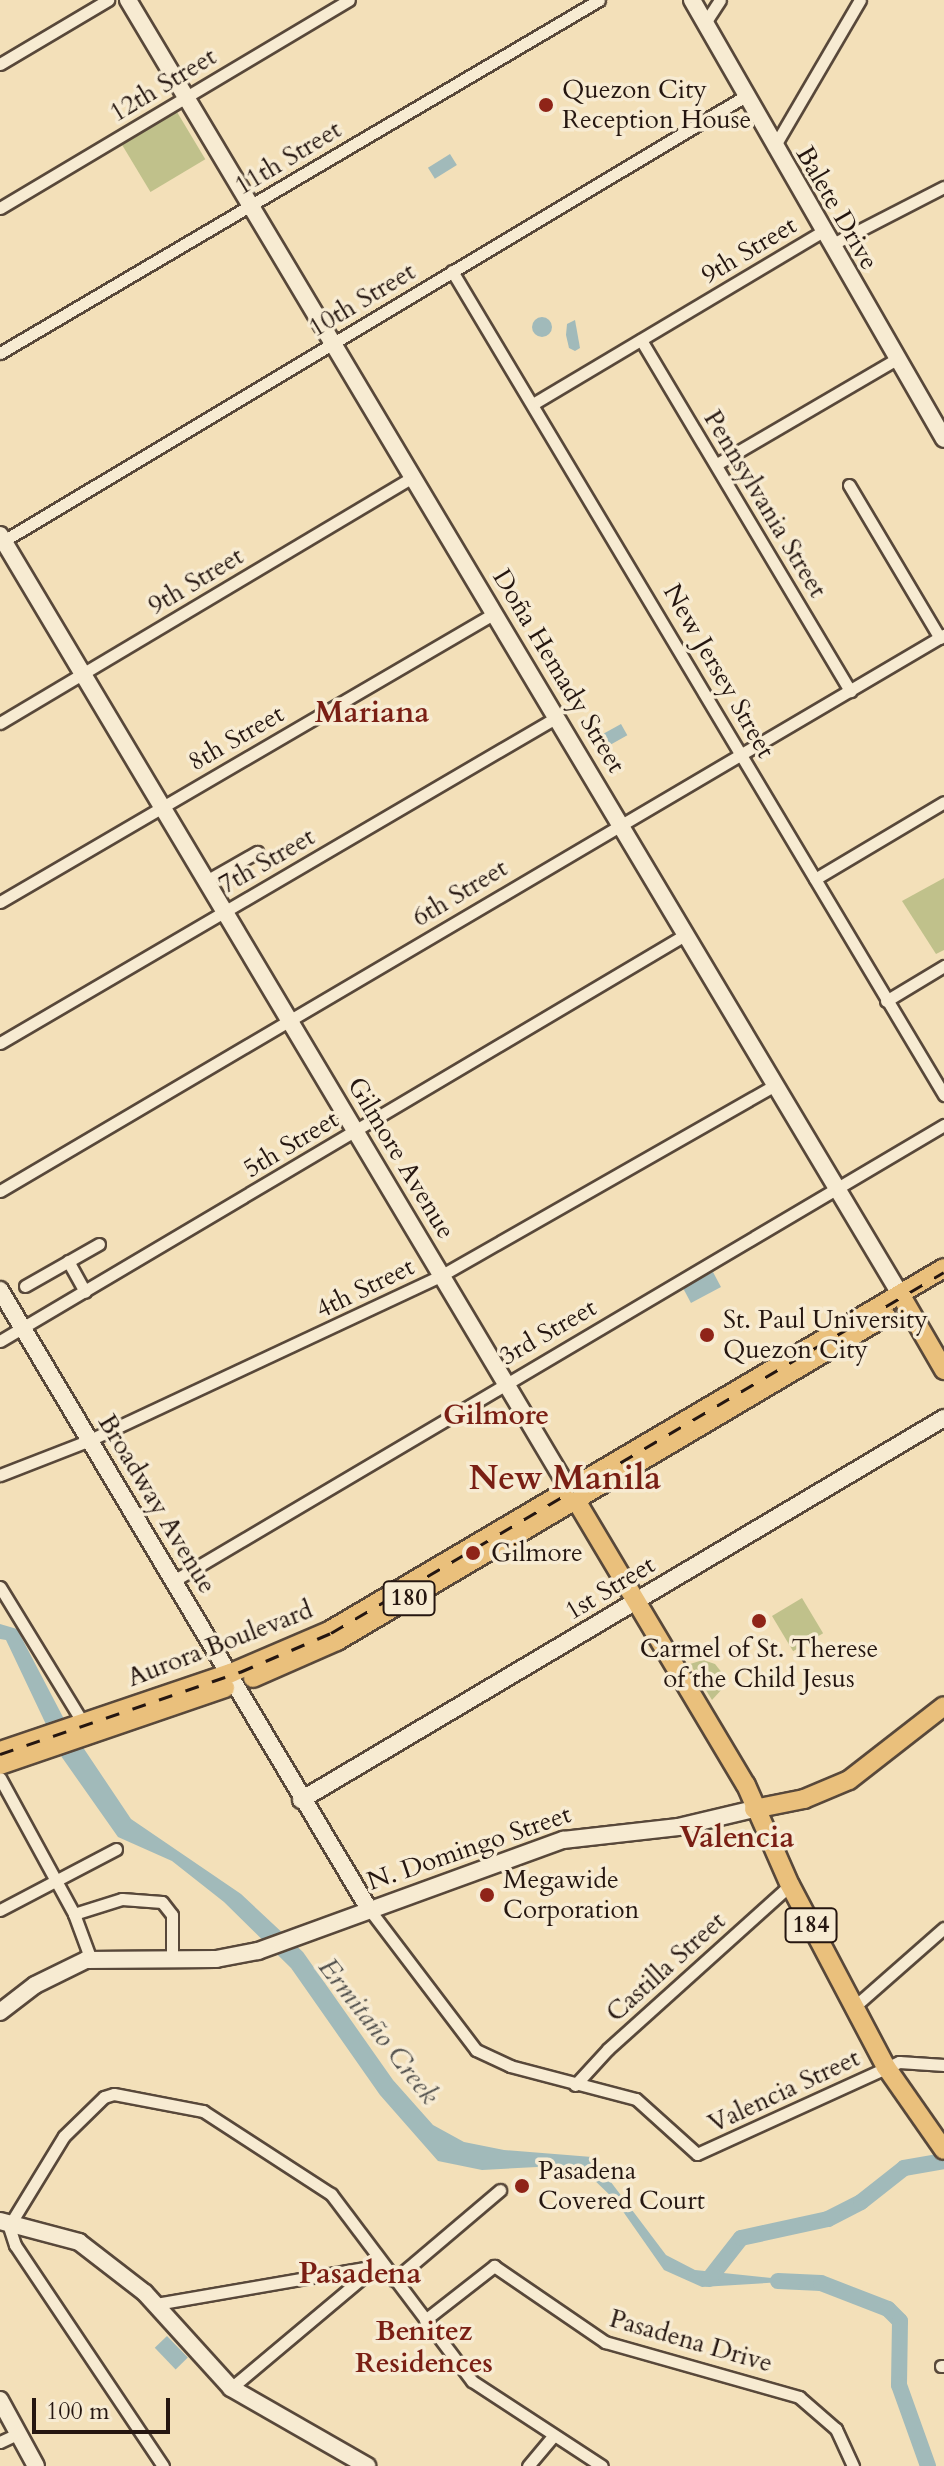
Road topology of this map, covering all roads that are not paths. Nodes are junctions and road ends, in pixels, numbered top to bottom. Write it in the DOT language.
graph roads {
  1 [pos="108,0"];
  2 [pos="128,0"];
  3 [pos="349,0"];
  4 [pos="599,0"];
  5 [pos="692,0"];
  6 [pos="720,0"];
  7 [pos="860,0"];
  8 [pos="705,23"];
  9 [pos="0,64"];
  10 [pos="747,95"];
  11 [pos="186,97"];
  12 [pos="774,147"];
  13 [pos="944,187"];
  14 [pos="251,206"];
  15 [pos="0,208"];
  16 [pos="827,238"];
  17 [pos="452,271"];
  18 [pos="641,340"];
  19 [pos="333,343"];
  20 [pos="0,353"];
  21 [pos="897,359"];
  22 [pos="533,404"];
  23 [pos="944,439"];
  24 [pos="717,464"];
  25 [pos="414,476"];
  26 [pos="849,485"];
  27 [pos="1,539"];
  28 [pos="495,613"];
  29 [pos="942,637"];
  30 [pos="83,673"];
  31 [pos="850,691"];
  32 [pos="557,717"];
  33 [pos="0,723"];
  34 [pos="741,752"];
  35 [pos="944,802"];
  36 [pos="161,805"];
  37 [pos="619,825"];
  38 [pos="257,852"];
  39 [pos="815,879"];
  40 [pos="206,881"];
  41 [pos="0,902"];
  42 [pos="225,911"];
  43 [pos="685,935"];
  44 [pos="944,966"];
  45 [pos="886,1001"];
  46 [pos="288,1021"];
  47 [pos="0,1043"];
  48 [pos="774,1086"];
  49 [pos="944,1095"];
  50 [pos="944,1125"];
  51 [pos="355,1132"];
  52 [pos="835,1189"];
  53 [pos="0,1191"];
  54 [pos="99,1244"];
  55 [pos="68,1261"];
  56 [pos="944,1268"];
  57 [pos="442,1275"];
  58 [pos="944,1282"];
  59 [pos="25,1286"];
  60 [pos="0,1290"];
  61 [pos="85,1292"];
  62 [pos="903,1299"];
  63 [pos="23,1328"];
  64 [pos="0,1341"];
  65 [pos="944,1370"];
  66 [pos="504,1382"];
  67 [pos="944,1418"];
  68 [pos="90,1440"];
  69 [pos="0,1475"];
  70 [pos="572,1494"];
  71 [pos="175,1580"];
  72 [pos="0,1587"];
  73 [pos="635,1601"];
  74 [pos="234,1678"];
  75 [pos="944,1706"];
  76 [pos="78,1730"];
  77 [pos="52,1741"];
  78 [pos="0,1751"];
  79 [pos="0,1765"];
  80 [pos="0,1778"];
  81 [pos="301,1800"];
  82 [pos="754,1809"];
  83 [pos="116,1849"];
  84 [pos="55,1882"];
  85 [pos="790,1885"];
  86 [pos="369,1909"];
  87 [pos="0,1910"];
  88 [pos="74,1914"];
  89 [pos="944,1928"];
  90 [pos="172,1959"];
  91 [pos="91,1960"];
  92 [pos="854,2007"];
  93 [pos="0,2012"];
  94 [pos="944,2065"];
  95 [pos="886,2067"];
  96 [pos="575,2085"];
  97 [pos="939,2143"];
  98 [pos="500,2190"];
  99 [pos="4,2224"];
  100 [pos="379,2265"];
  101 [pos="394,2280"];
  102 [pos="156,2304"];
  103 [pos="425,2320"];
  104 [pos="231,2388"];
  105 [pos="0,2400"];
  106 [pos="19,2433"];
  107 [pos="553,2436"];
  108 [pos="0,2442"];
  109 [pos="36,2466"];
  110 [pos="163,2466"];
  111 [pos="367,2466"];
  112 [pos="528,2466"];
  113 [pos="602,2466"];
  114 [pos="853,2466"];
  1 -- 9 [label="street"];
  2 -- 11 [label="main road, Doña Hemady Street"];
  3 -- 11 [label="street, 12th Street"];
  4 -- 14 [label="street, 11th Street"];
  5 -- 8 [label="main road, Balete Drive"];
  6 -- 8 [label="street"];
  7 -- 12 [label="street"];
  8 -- 10 [label="main road, Balete Drive"];
  10 -- 12 [label="main road, Balete Drive"];
  10 -- 17 [label="street, 10th Street"];
  11 -- 14 [label="main road, Doña Hemady Street"];
  11 -- 15 [label="street, 12th Street"];
  12 -- 16 [label="main road, Balete Drive"];
  13 -- 16 [label="street, 9th Street"];
  14 -- 19 [label="main road, Doña Hemady Street"];
  14 -- 20 [label="street, 11th Street"];
  16 -- 18 [label="street, 9th Street"];
  16 -- 21 [label="main road, Balete Drive"];
  17 -- 19 [label="street, 10th Street"];
  17 -- 22 [label="street, New Jersey Street"];
  18 -- 22 [label="street, 9th Street"];
  18 -- 24 [label="street, Pennsylvania Street"];
  19 -- 25 [label="main road, Doña Hemady Street"];
  19 -- 27 [label="street, 10th Street"];
  21 -- 23 [label="main road, Balete Drive"];
  21 -- 24 [label="street"];
  22 -- 34 [label="street, New Jersey Street"];
  24 -- 31 [label="street, Pennsylvania Street"];
  25 -- 28 [label="main road, Doña Hemady Street"];
  25 -- 30 [label="street, 9th Street"];
  26 -- 29 [label="street"];
  27 -- 30 [label="main road, Gilmore Avenue"];
  28 -- 32 [label="main road, Doña Hemady Street"];
  28 -- 36 [label="street, 8th Street"];
  29 -- 31 [label="street, 6th Street"];
  30 -- 33 [label="street, 9th Street"];
  30 -- 36 [label="main road, Gilmore Avenue"];
  31 -- 34 [label="street, 6th Street"];
  32 -- 37 [label="main road, Doña Hemady Street"];
  32 -- 42 [label="street, 7th Street"];
  34 -- 37 [label="street, 6th Street"];
  34 -- 39 [label="street, New Jersey Street"];
  35 -- 39 [label="street"];
  36 -- 40 [label="main road, Gilmore Avenue"];
  36 -- 41 [label="street, 8th Street"];
  37 -- 43 [label="main road, Doña Hemady Street"];
  37 -- 46 [label="street, 6th Street"];
  38 -- 40 [label="street"];
  39 -- 45 [label="street, New Jersey Street"];
  40 -- 42 [label="main road, Gilmore Avenue"];
  42 -- 46 [label="main road, Gilmore Avenue"];
  42 -- 47 [label="street, 7th Street"];
  43 -- 48 [label="main road, Doña Hemady Street"];
  43 -- 51 [label="street, 5th Street"];
  44 -- 45 [label="street"];
  45 -- 49 [label="street, New Jersey Street"];
  46 -- 51 [label="main road, Gilmore Avenue"];
  46 -- 53 [label="street, 6th Street"];
  48 -- 52 [label="main road, Doña Hemady Street"];
  48 -- 57 [label="street, 4th Street"];
  50 -- 52 [label="street, 3rd Street"];
  51 -- 57 [label="main road, Gilmore Avenue"];
  51 -- 61 [label="street, 5th Street"];
  52 -- 62 [label="main road, Doña Hemady Street"];
  52 -- 66 [label="street, 3rd Street"];
  54 -- 55 [label="street"];
  55 -- 59 [label="street"];
  55 -- 61 [label="street"];
  56 -- 62 [label="main road, Aurora Boulevard / 180"];
  57 -- 66 [label="main road, Gilmore Avenue"];
  57 -- 68 [label="street, 4th Street"];
  58 -- 62 [label="main road, Aurora Boulevard / 180"];
  60 -- 63 [label="main road, Broadway Avenue"];
  61 -- 63 [label="street, 5th Street"];
  62 -- 65 [label="main road, Doña Hemady Street"];
  62 -- 70 [label="main road, Aurora Boulevard / 180"];
  63 -- 64 [label="street, 5th Street"];
  63 -- 68 [label="main road, Broadway Avenue"];
  66 -- 70 [label="main road, Gilmore Avenue"];
  66 -- 71 [label="street, 3rd Street"];
  67 -- 73 [label="main road, 1st Street"];
  68 -- 69 [label="street, 4th Street"];
  68 -- 71 [label="main road, Broadway Avenue"];
  70 -- 73 [label="main road, Gilmore Avenue / 184"];
  70 -- 74 [label="main road, Aurora Boulevard / 180"];
  71 -- 74 [label="main road, Broadway Avenue"];
  72 -- 76 [label="street"];
  73 -- 81 [label="main road, 1st Street"];
  73 -- 82 [label="main road, Gilmore Avenue / 184"];
  74 -- 76 [label="main road, Aurora Boulevard / 180"];
  74 -- 81 [label="main road, Broadway Avenue"];
  75 -- 82 [label="main road, N. Domingo Street"];
  76 -- 77 [label="main road, Aurora Boulevard / 180"];
  77 -- 78 [label="main road, Aurora Boulevard / 180"];
  77 -- 79 [label="main road, Aurora Boulevard / 180"];
  80 -- 84 [label="street"];
  81 -- 86 [label="main road, Broadway Avenue"];
  82 -- 85 [label="main road, 184"];
  82 -- 86 [label="main road, N. Domingo Street"];
  83 -- 84 [label="street"];
  84 -- 87 [label="street"];
  84 -- 88 [label="street"];
  85 -- 92 [label="main road, 184"];
  85 -- 96 [label="street, Castilla Street"];
  86 -- 90 [label="main road, N. Domingo Street"];
  86 -- 96 [label="street, Valencia Street"];
  88 -- 90 [label="street"];
  88 -- 91 [label="street"];
  89 -- 92 [label="street"];
  90 -- 91 [label="main road, N. Domingo Street"];
  91 -- 93 [label="main road, N. Domingo Street"];
  92 -- 95 [label="main road, 184"];
  94 -- 95 [label="street"];
  95 -- 96 [label="street, Valencia Street"];
  95 -- 97 [label="main road, 184"];
  98 -- 101 [label="street"];
  99 -- 100 [label="street"];
  99 -- 102 [label="main road"];
  99 -- 110 [label="street"];
  100 -- 101 [label="street"];
  100 -- 102 [label="street"];
  100 -- 104 [label="street"];
  101 -- 103 [label="street"];
  102 -- 104 [label="main road"];
  103 -- 107 [label="street"];
  103 -- 114 [label="street, Pasadena Drive"];
  104 -- 111 [label="main road"];
  105 -- 106 [label="main road"];
  106 -- 108 [label="street"];
  106 -- 109 [label="main road"];
  107 -- 112 [label="street"];
  107 -- 113 [label="street"];
}
